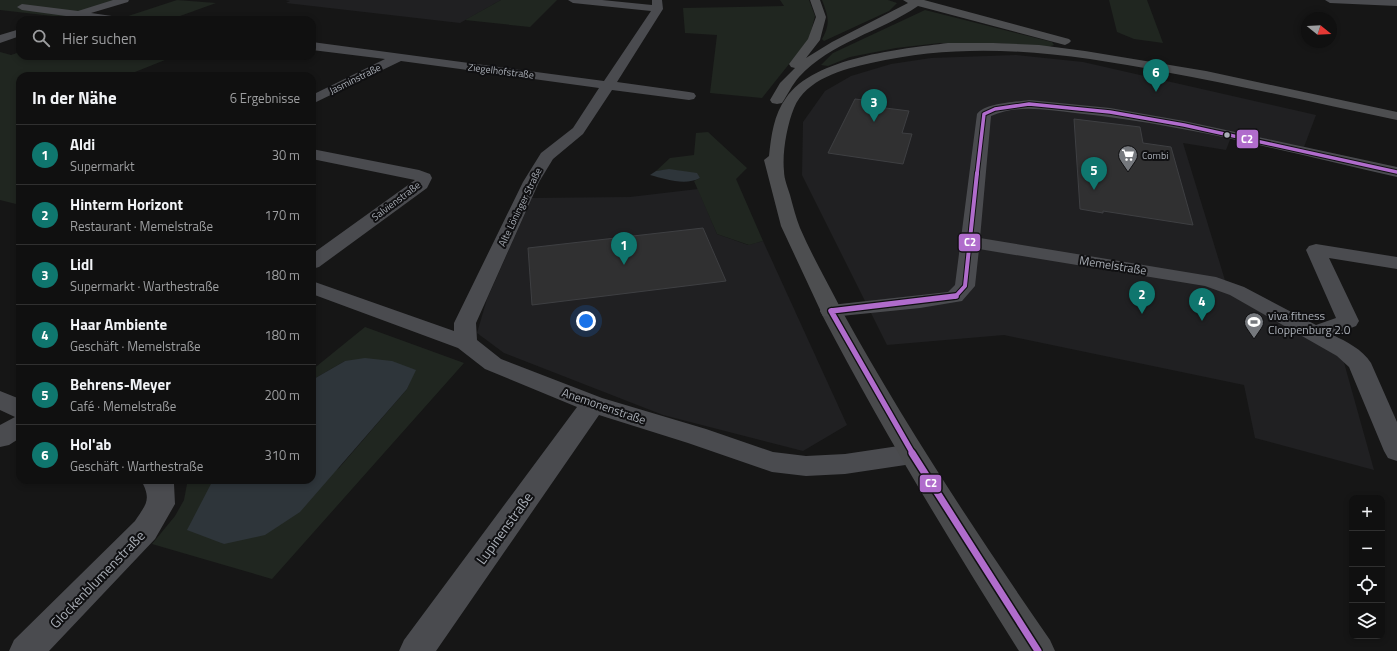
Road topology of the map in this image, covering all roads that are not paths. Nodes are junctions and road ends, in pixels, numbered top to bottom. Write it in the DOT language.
graph roads {
  1 [pos="124,0"];
  2 [pos="574,0"];
  3 [pos="815,0"];
  4 [pos="919,0"];
  5 [pos="931,0"];
  6 [pos="1330,0"];
  7 [pos="1397,3"];
  8 [pos="658,4"];
  9 [pos="906,5"];
  10 [pos="22,7"];
  11 [pos="77,14"];
  12 [pos="71,16"];
  13 [pos="91,16"];
  14 [pos="16,33"];
  15 [pos="1079,38"];
  16 [pos="0,39"];
  17 [pos="316,47"];
  18 [pos="1126,49"];
  19 [pos="398,58"];
  20 [pos="794,75"];
  21 [pos="1220,78"];
  22 [pos="609,85"];
  23 [pos="689,96"];
  24 [pos="316,98"];
  25 [pos="1397,108"];
  26 [pos="1397,116"];
  27 [pos="316,155"];
  28 [pos="1397,172"];
  29 [pos="775,174"];
  30 [pos="971,242"];
  31 [pos="316,260"];
  32 [pos="1397,263"];
  33 [pos="316,288"];
  34 [pos="831,311"];
  35 [pos="1314,334"];
  36 [pos="466,343"];
  37 [pos="0,399"];
  38 [pos="593,404"];
  39 [pos="16,408"];
  40 [pos="16,428"];
  41 [pos="0,438"];
  42 [pos="1397,451"];
  43 [pos="912,454"];
  44 [pos="160,484"];
  45 [pos="26,651"];
  46 [pos="416,651"];
  47 [pos="1038,651"];
  1 -- 11 [label="street"];
  2 -- 8 [label="street, Alte Löninger Straße"];
  3 -- 20 [label="highway"];
  4 -- 9 [label="highway"];
  5 -- 15 [label="highway"];
  6 -- 7 [label="street"];
  8 -- 22 [label="street, Alte Löninger Straße"];
  9 -- 20 [label="highway"];
  9 -- 21 [label="highway"];
  10 -- 11 [label="street"];
  11 -- 12 [label="street"];
  11 -- 13 [label="street"];
  14 -- 16 [label="street"];
  17 -- 19 [label="street, Ziegelhofstraße"];
  18 -- 25 [label="highway"];
  19 -- 22 [label="street, Ziegelhofstraße"];
  19 -- 24 [label="street, Jasminstraße"];
  20 -- 29 [label="highway"];
  21 -- 26 [label="highway"];
  21 -- 29 [label="highway"];
  22 -- 23 [label="street, Ziegelhofstraße"];
  22 -- 36 [label="street, Alte Löninger Straße"];
  27 -- 31 [label="street, Salvienstraße"];
  28 -- 30 [label="street"];
  29 -- 34 [label="highway"];
  30 -- 34 [label="street"];
  30 -- 35 [label="street, Memelstraße"];
  32 -- 35 [label="street"];
  33 -- 36 [label="street, Anemonenstraße"];
  34 -- 43 [label="street"];
  35 -- 42 [label="street, Memelstraße"];
  36 -- 38 [label="street, Anemonenstraße"];
  37 -- 39 [label="street"];
  38 -- 43 [label="street, Anemonenstraße"];
  38 -- 46 [label="street, Lupinenstraße"];
  40 -- 41 [label="street"];
  43 -- 47 [label="street"];
  44 -- 45 [label="street, Glockenblumenstraße"];
}
